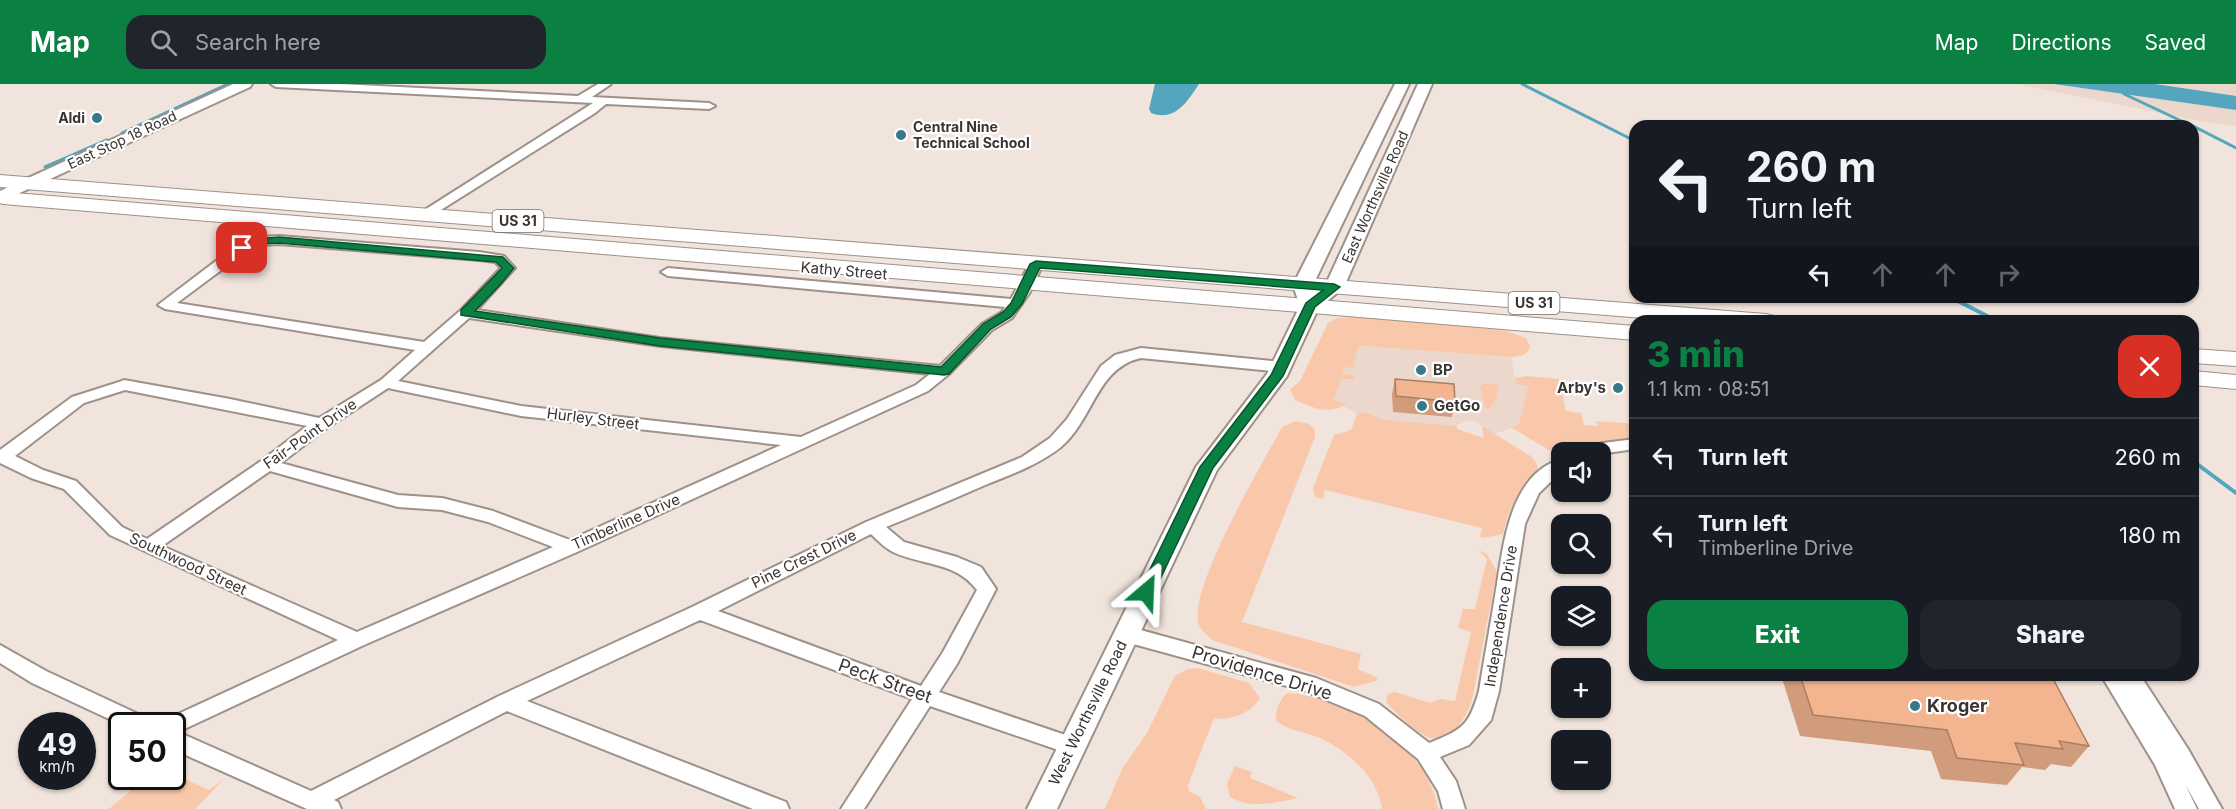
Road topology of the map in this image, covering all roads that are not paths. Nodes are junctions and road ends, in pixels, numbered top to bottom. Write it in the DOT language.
graph roads {
  1 [pos="245,84"];
  2 [pos="276,84"];
  3 [pos="606,84"];
  4 [pos="1402,84"];
  5 [pos="1425,84"];
  6 [pos="582,98"];
  7 [pos="604,100"];
  8 [pos="709,106"];
  9 [pos="0,180"];
  10 [pos="30,183"];
  11 [pos="0,197"];
  12 [pos="428,214"];
  13 [pos="668,272"];
  14 [pos="1031,273"];
  15 [pos="1334,287"];
  16 [pos="1306,295"];
  17 [pos="1016,304"];
  18 [pos="466,313"];
  19 [pos="1690,315"];
  20 [pos="1629,332"];
  21 [pos="426,347"];
  22 [pos="2199,356"];
  23 [pos="2236,359"];
  24 [pos="1282,367"];
  25 [pos="944,371"];
  26 [pos="2199,379"];
  27 [pos="2236,382"];
  28 [pos="386,383"];
  29 [pos="321,424"];
  30 [pos="802,442"];
  31 [pos="1629,445"];
  32 [pos="1611,447"];
  33 [pos="1,457"];
  34 [pos="267,465"];
  35 [pos="1551,473"];
  36 [pos="872,526"];
  37 [pos="148,547"];
  38 [pos="571,547"];
  39 [pos="699,612"];
  40 [pos="1126,634"];
  41 [pos="357,640"];
  42 [pos="0,653"];
  43 [pos="2115,681"];
  44 [pos="2133,681"];
  45 [pos="926,696"];
  46 [pos="506,702"];
  47 [pos="114,712"];
  48 [pos="186,719"];
  49 [pos="186,745"];
  50 [pos="1073,746"];
  51 [pos="1426,753"];
  52 [pos="321,805"];
  53 [pos="778,809"];
  54 [pos="852,809"];
  55 [pos="1042,809"];
  56 [pos="1454,809"];
  57 [pos="2186,809"];
  58 [pos="2211,809"];
  1 -- 10 [label="main road, East Stop 18 Road"];
  2 -- 6 [label="street"];
  3 -- 6 [label="street"];
  4 -- 16 [label="main road, East Worthsville Road"];
  5 -- 15 [label="main road, East Worthsville Road"];
  6 -- 7 [label="street"];
  7 -- 8 [label="street"];
  7 -- 12 [label="street"];
  9 -- 10 [label="main road, US 31"];
  10 -- 11 [label="main road, East Stop 18 Road"];
  10 -- 12 [label="main road, US 31"];
  11 -- 14 [label="main road, US 31"];
  12 -- 14 [label="main road, US 31"];
  13 -- 17 [label="street, Kathy Street"];
  14 -- 16 [label="main road, US 31"];
  14 -- 17 [label="street, Timberline Drive"];
  15 -- 16 [label="main road, US 31"];
  15 -- 19 [label="main road, US 31"];
  16 -- 20 [label="main road, US 31"];
  16 -- 24 [label="main road, West Worthsville Road"];
  17 -- 25 [label="street, Timberline Drive"];
  18 -- 21 [label="street, Fair-Point Drive"];
  18 -- 21 [label="street"];
  18 -- 25 [label="street"];
  21 -- 28 [label="street, Fair-Point Drive"];
  22 -- 23 [label="main road"];
  24 -- 36 [label="street, Pine Crest Drive"];
  24 -- 40 [label="main road, West Worthsville Road"];
  25 -- 30 [label="street, Timberline Drive"];
  26 -- 27 [label="main road"];
  28 -- 29 [label="street, Fair-Point Drive"];
  28 -- 30 [label="street, Hurley Street"];
  29 -- 33 [label="street"];
  29 -- 34 [label="street, Fair-Point Drive"];
  30 -- 38 [label="street, Timberline Drive"];
  31 -- 32 [label="street"];
  33 -- 37 [label="street, Southwood Street"];
  34 -- 37 [label="street, Fair-Point Drive"];
  34 -- 38 [label="street"];
  35 -- 51 [label="street, Independence Drive"];
  36 -- 39 [label="street, Pine Crest Drive"];
  36 -- 45 [label="street"];
  37 -- 41 [label="street, Southwood Street"];
  38 -- 41 [label="street, Timberline Drive"];
  39 -- 45 [label="street, Peck Street"];
  39 -- 46 [label="street, Pine Crest Drive"];
  40 -- 50 [label="main road, West Worthsville Road"];
  40 -- 51 [label="street, Providence Drive"];
  41 -- 48 [label="street, Timberline Drive"];
  42 -- 47 [label="street"];
  43 -- 57 [label="street"];
  44 -- 58 [label="street"];
  45 -- 50 [label="street, Peck Street"];
  45 -- 54 [label="street"];
  46 -- 52 [label="street, Pine Crest Drive"];
  46 -- 53 [label="street"];
  49 -- 52 [label="street"];
  50 -- 55 [label="main road, West Worthsville Road"];
  51 -- 56 [label="street, Providence Drive"];
}
